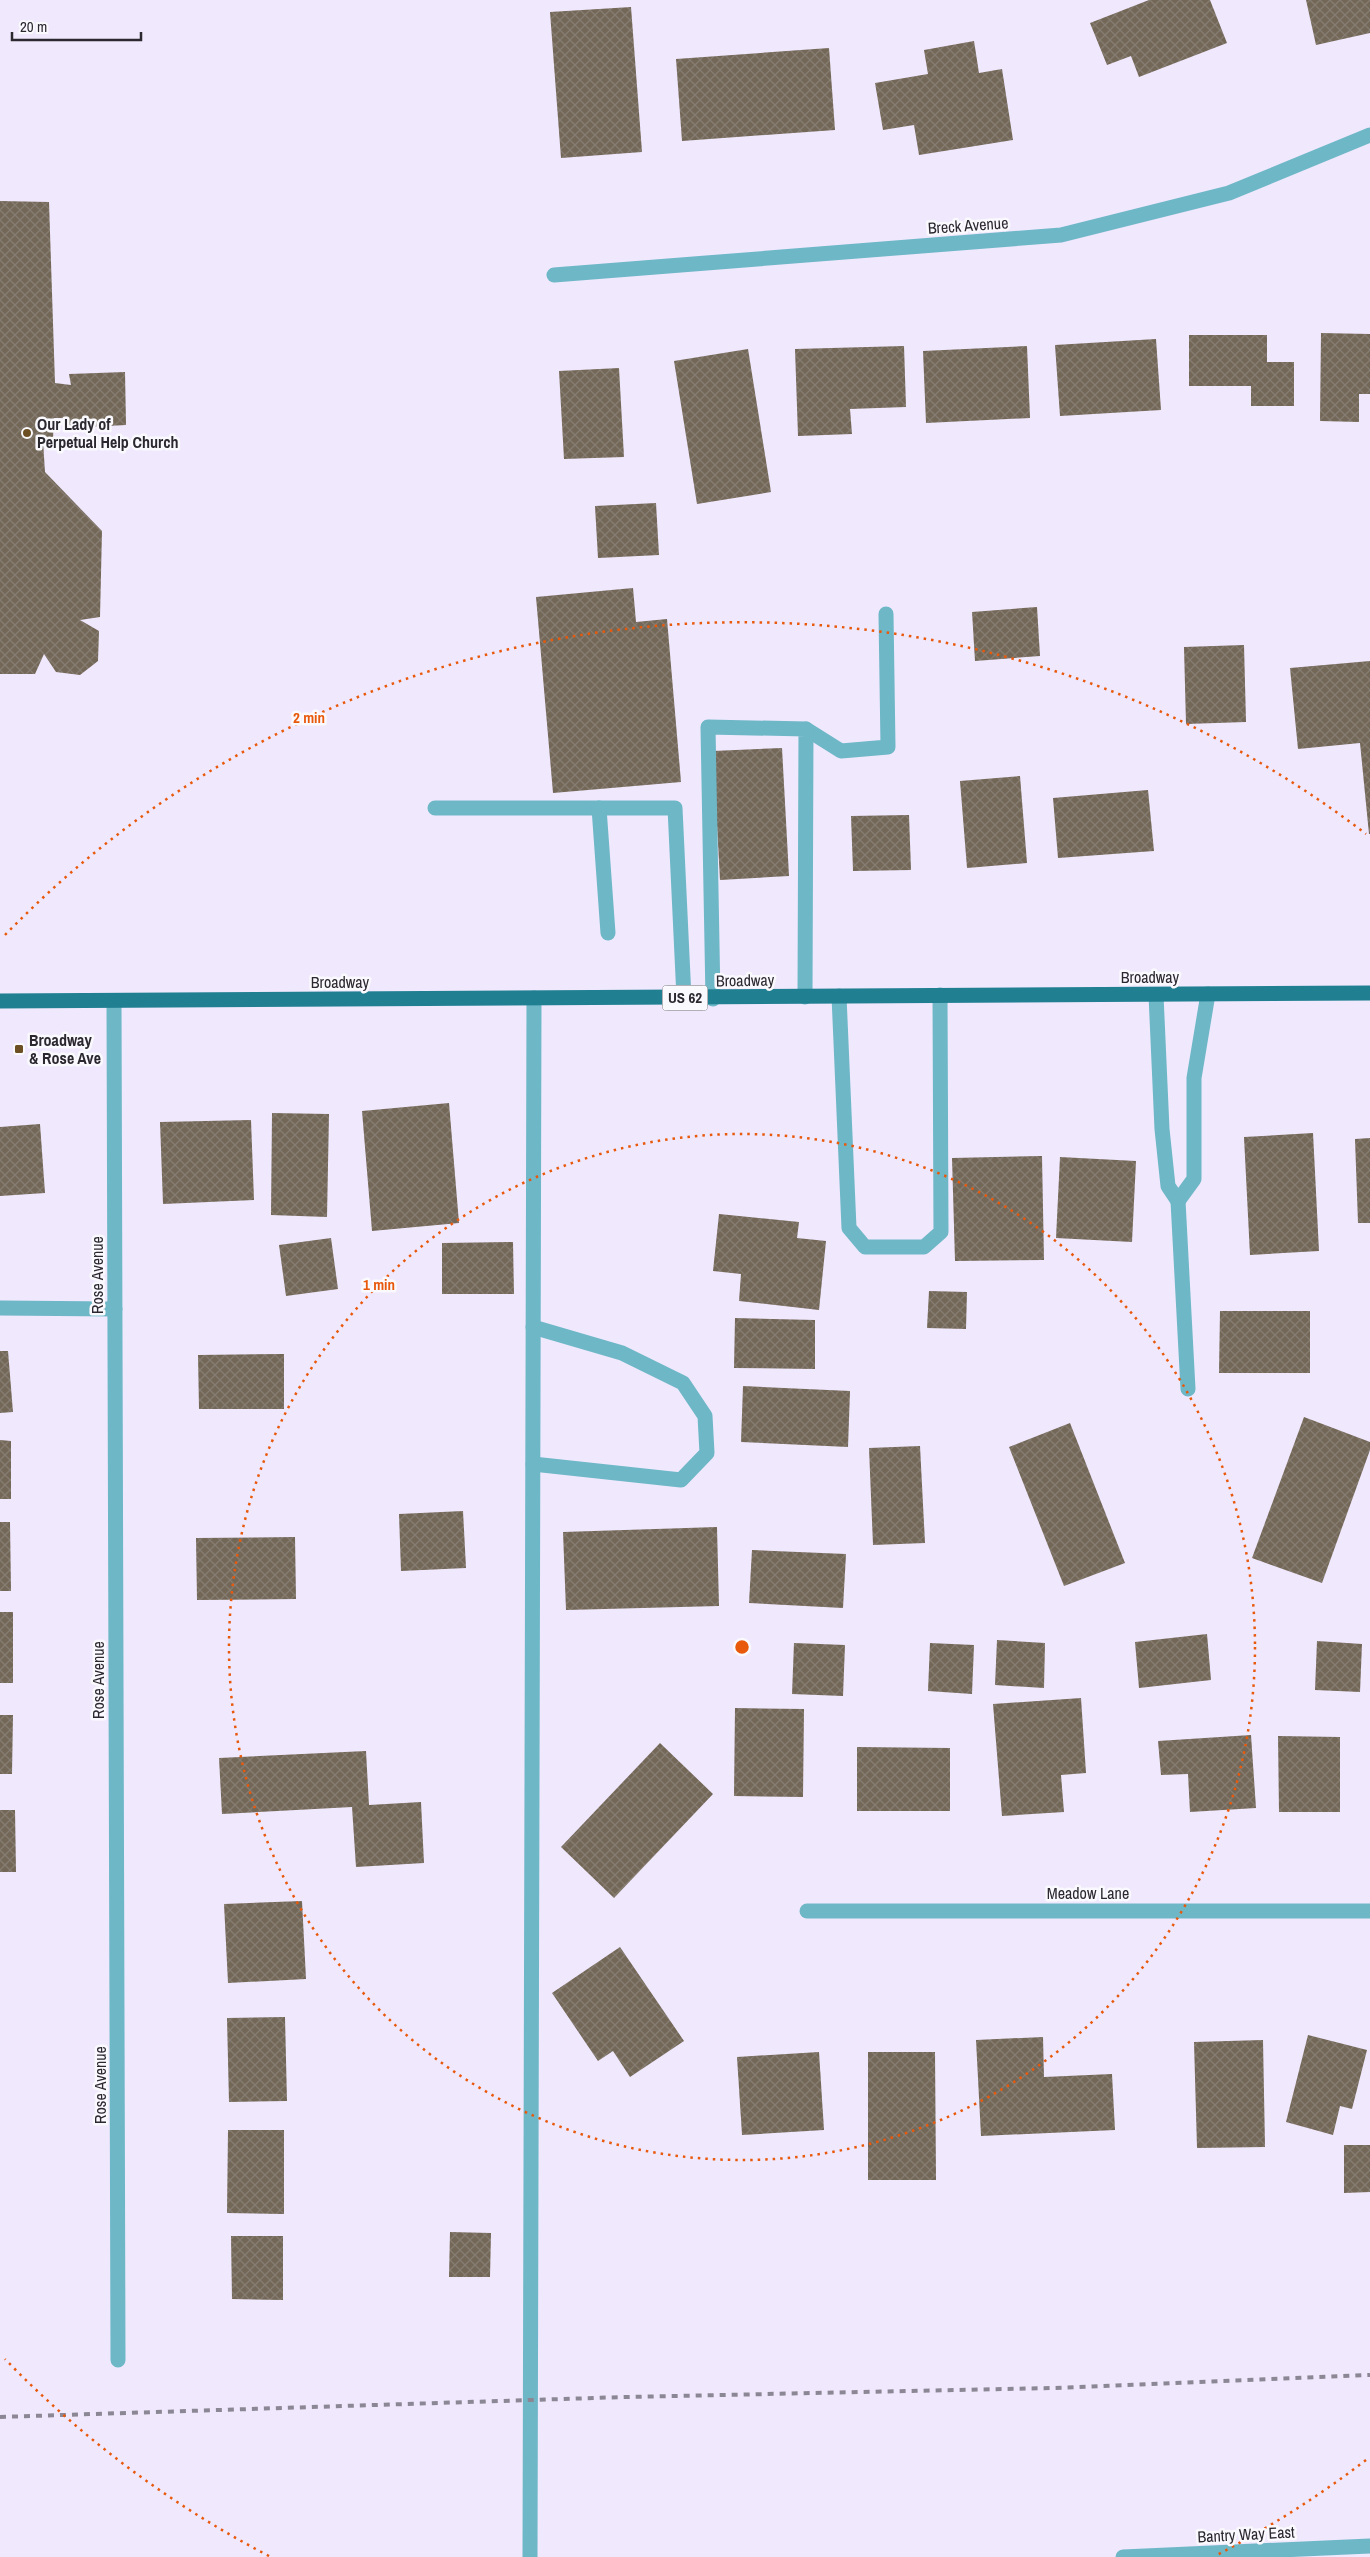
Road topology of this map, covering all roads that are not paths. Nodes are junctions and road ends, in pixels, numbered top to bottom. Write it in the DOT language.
graph roads {
  1 [pos="1370,136"];
  2 [pos="554,275"];
  3 [pos="886,614"];
  4 [pos="806,729"];
  5 [pos="435,808"];
  6 [pos="599,808"];
  7 [pos="608,933"];
  8 [pos="1370,993"];
  9 [pos="1208,994"];
  10 [pos="1156,995"];
  11 [pos="805,996"];
  12 [pos="838,996"];
  13 [pos="940,996"];
  14 [pos="534,998"];
  15 [pos="684,998"];
  16 [pos="713,998"];
  17 [pos="0,1001"];
  18 [pos="114,1001"];
  19 [pos="1178,1201"];
  20 [pos="0,1308"];
  21 [pos="115,1309"];
  22 [pos="533,1327"];
  23 [pos="1188,1389"];
  24 [pos="533,1464"];
  25 [pos="1370,1910"];
  26 [pos="807,1911"];
  27 [pos="118,2360"];
  28 [pos="1370,2546"];
  29 [pos="530,2557"];
  30 [pos="1123,2557"];
  1 -- 2 [label="street, Breck Avenue"];
  3 -- 4 [label="street"];
  4 -- 11 [label="street"];
  4 -- 16 [label="street"];
  5 -- 6 [label="street"];
  6 -- 7 [label="street"];
  6 -- 15 [label="street"];
  8 -- 9 [label="main road, Broadway / US 62"];
  9 -- 10 [label="main road, Broadway / US 62"];
  9 -- 19 [label="street"];
  10 -- 13 [label="main road, Broadway / US 62"];
  10 -- 19 [label="street"];
  11 -- 12 [label="main road, Broadway / US 62"];
  11 -- 16 [label="main road, Broadway / US 62"];
  12 -- 13 [label="main road, Broadway / US 62"];
  12 -- 13 [label="street"];
  14 -- 15 [label="main road, Broadway / US 62"];
  14 -- 18 [label="main road, Broadway / US 62"];
  14 -- 22 [label="street"];
  15 -- 16 [label="main road, Broadway / US 62"];
  17 -- 18 [label="main road, Broadway / US 62"];
  18 -- 21 [label="street, Rose Avenue"];
  19 -- 23 [label="street"];
  20 -- 21 [label="street"];
  21 -- 27 [label="street, Rose Avenue"];
  22 -- 24 [label="street"];
  22 -- 24 [label="street"];
  24 -- 29 [label="street"];
  25 -- 26 [label="street, Meadow Lane"];
  28 -- 30 [label="street, Bantry Way East"];
}
